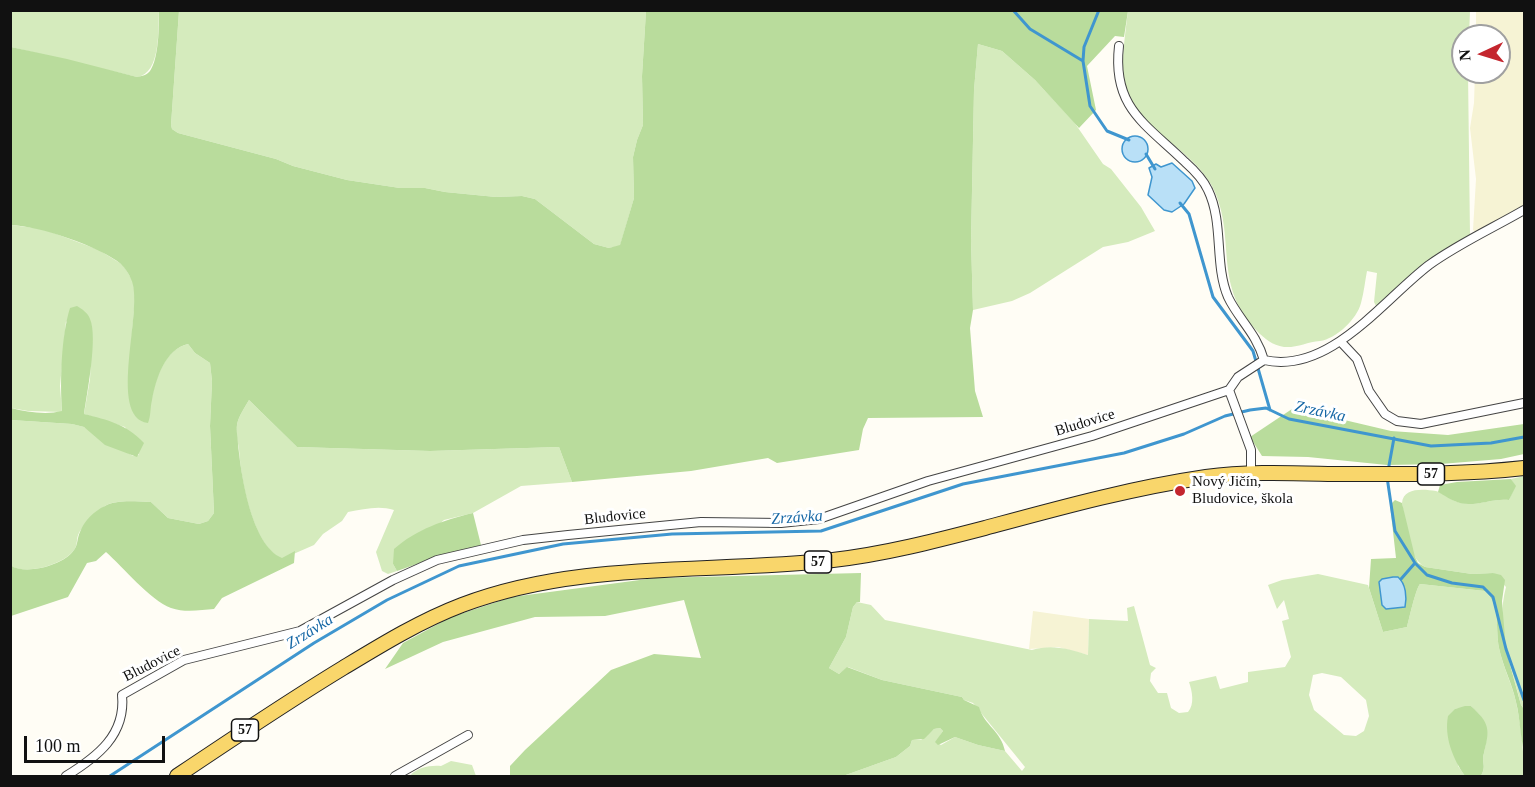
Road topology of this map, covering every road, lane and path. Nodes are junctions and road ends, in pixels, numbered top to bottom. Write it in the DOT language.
graph roads {
  1 [pos="1119,46"];
  2 [pos="1524,210"];
  3 [pos="1341,342"];
  4 [pos="1264,360"];
  5 [pos="1231,394"];
  6 [pos="1524,403"];
  7 [pos="1524,468"];
  8 [pos="1251,474"];
  9 [pos="468,735"];
  10 [pos="66,777"];
  11 [pos="177,777"];
  12 [pos="395,777"];
  1 -- 4 [label="street"];
  2 -- 3 [label="street"];
  3 -- 4 [label="street"];
  3 -- 6 [label="street"];
  4 -- 5 [label="street, Bludovice"];
  5 -- 8 [label="street"];
  5 -- 10 [label="street, Bludovice"];
  7 -- 8 [label="main road, 57"];
  8 -- 11 [label="main road, 57"];
  9 -- 12 [label="street"];
}
